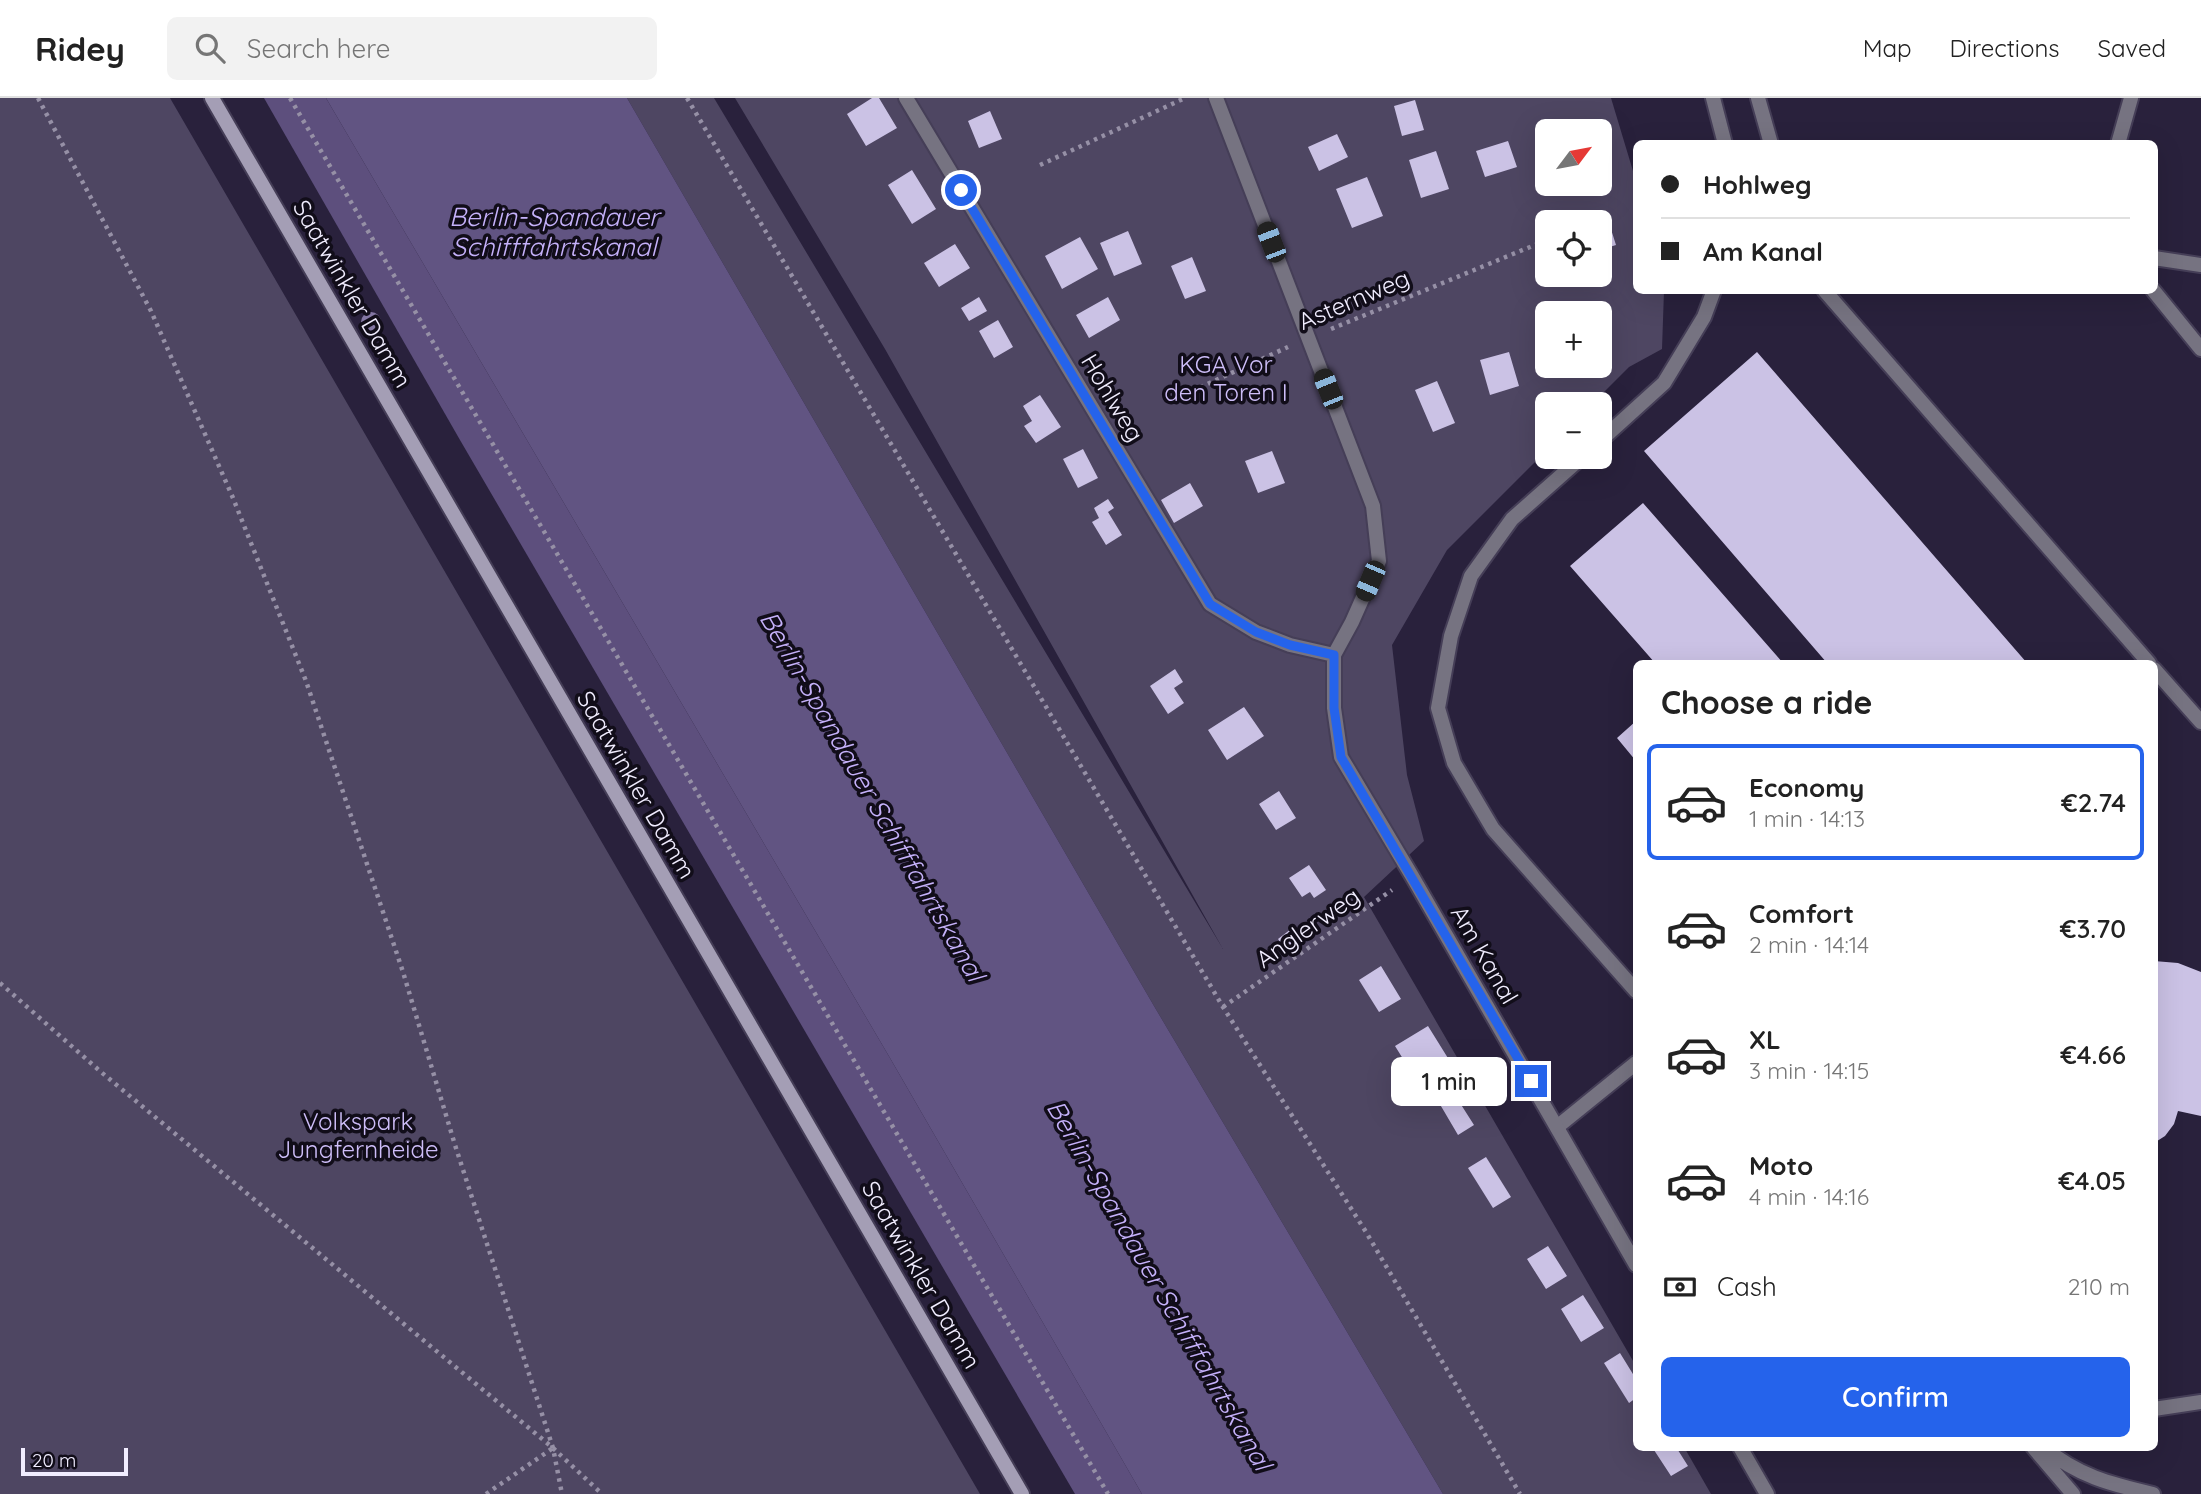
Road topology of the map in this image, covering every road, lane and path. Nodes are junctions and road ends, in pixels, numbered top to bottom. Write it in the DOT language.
graph roads {
  1 [pos="38,98"];
  2 [pos="212,98"];
  3 [pos="290,98"];
  4 [pos="687,98"];
  5 [pos="906,98"];
  6 [pos="1185,98"];
  7 [pos="1216,98"];
  8 [pos="1713,98"];
  9 [pos="1758,98"];
  10 [pos="2131,98"];
  11 [pos="1725,140"];
  12 [pos="1770,140"];
  13 [pos="2119,140"];
  14 [pos="1040,165"];
  15 [pos="1535,245"];
  16 [pos="2158,259"];
  17 [pos="2201,265"];
  18 [pos="1713,294"];
  19 [pos="1827,294"];
  20 [pos="2156,294"];
  21 [pos="1308,338"];
  22 [pos="2201,349"];
  23 [pos="1177,398"];
  24 [pos="1612,430"];
  25 [pos="1568,469"];
  26 [pos="1334,655"];
  27 [pos="2146,660"];
  28 [pos="2158,674"];
  29 [pos="2201,722"];
  30 [pos="1412,876"];
  31 [pos="0,983"];
  32 [pos="1633,989"];
  33 [pos="1223,1007"];
  34 [pos="1633,1065"];
  35 [pos="1557,1126"];
  36 [pos="1633,1260"];
  37 [pos="2201,1402"];
  38 [pos="2158,1408"];
  39 [pos="552,1448"];
  40 [pos="1742,1451"];
  41 [pos="2036,1451"];
  42 [pos="2048,1451"];
  43 [pos="486,1494"];
  44 [pos="562,1494"];
  45 [pos="602,1494"];
  46 [pos="1022,1494"];
  47 [pos="1108,1494"];
  48 [pos="1520,1494"];
  49 [pos="1767,1494"];
  50 [pos="2073,1494"];
  51 [pos="2153,1494"];
  1 -- 39 [label="path"];
  2 -- 46 [label="main road, Saatwinkler Damm"];
  3 -- 47 [label="path"];
  4 -- 33 [label="path"];
  5 -- 26 [label="street, Hohlweg"];
  6 -- 14 [label="path"];
  7 -- 21 [label="street"];
  8 -- 11 [label="street"];
  9 -- 12 [label="street"];
  10 -- 13 [label="street"];
  15 -- 21 [label="path, Asternweg"];
  16 -- 17 [label="street"];
  18 -- 24 [label="street"];
  19 -- 27 [label="street"];
  20 -- 22 [label="street"];
  21 -- 23 [label="path, Asternweg"];
  21 -- 26 [label="street"];
  25 -- 32 [label="street"];
  26 -- 30 [label="street, Am Kanal"];
  28 -- 29 [label="street"];
  30 -- 33 [label="path, Anglerweg"];
  30 -- 35 [label="street, Am Kanal"];
  31 -- 39 [label="path"];
  33 -- 48 [label="path"];
  34 -- 35 [label="street"];
  35 -- 36 [label="street, Am Kanal"];
  37 -- 38 [label="street"];
  39 -- 43 [label="path"];
  39 -- 44 [label="path"];
  39 -- 45 [label="path"];
  40 -- 49 [label="street"];
  41 -- 50 [label="street"];
  42 -- 51 [label="street"];
}
